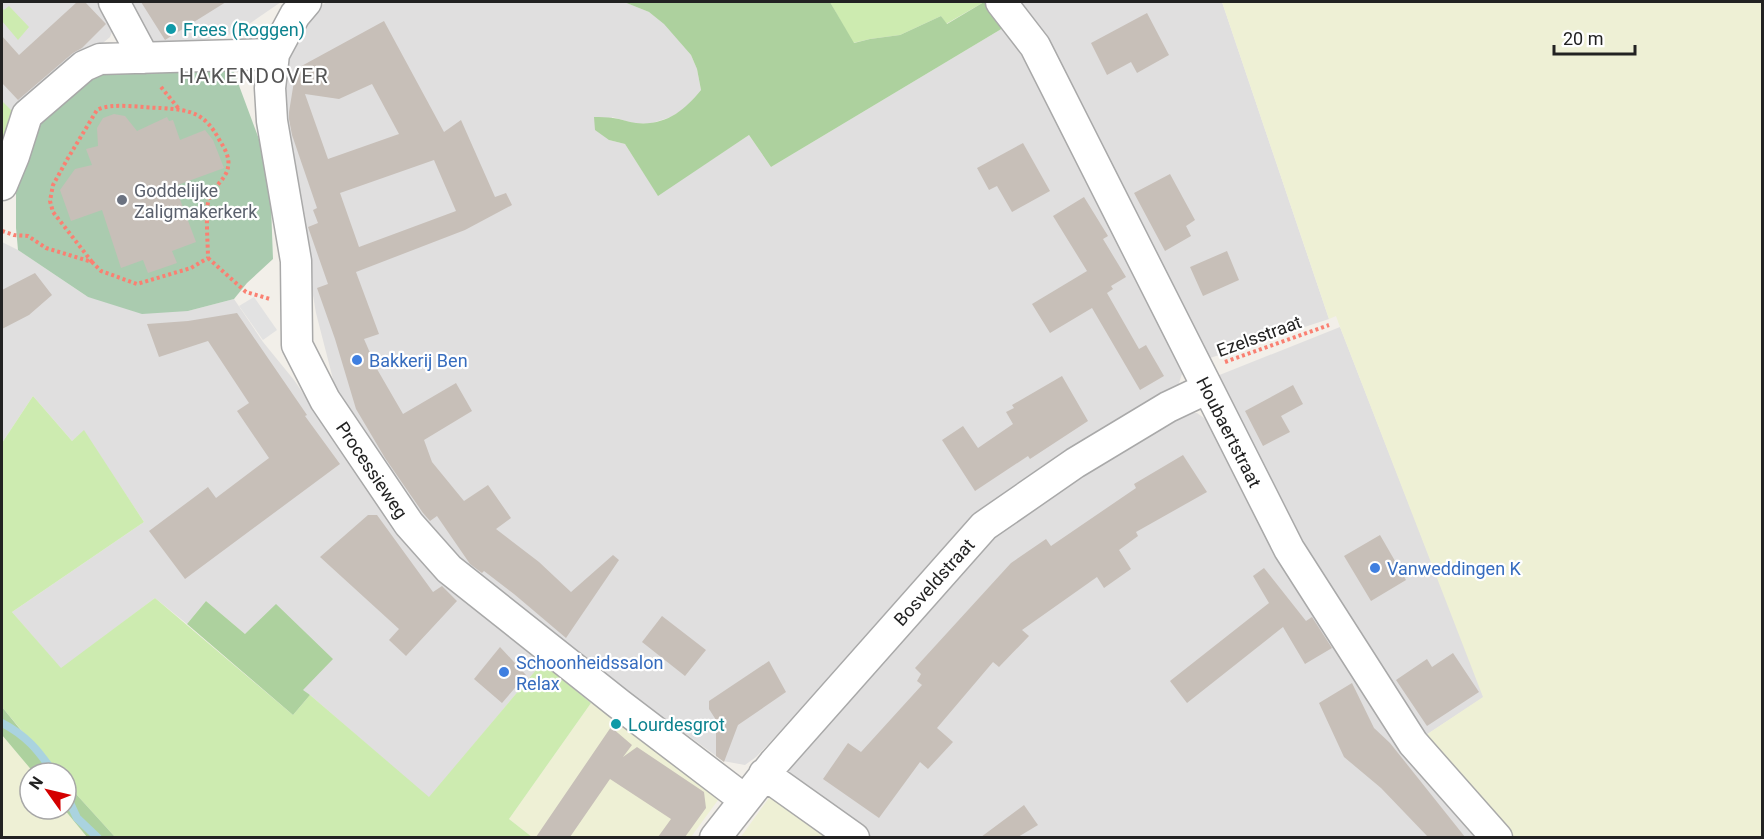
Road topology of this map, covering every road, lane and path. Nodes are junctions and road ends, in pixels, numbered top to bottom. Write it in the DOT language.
graph roads {
  1 [pos="114,2"];
  2 [pos="306,2"];
  3 [pos="1001,2"];
  4 [pos="274,54"];
  5 [pos="144,58"];
  6 [pos="160,86"];
  7 [pos="180,109"];
  8 [pos="2,184"];
  9 [pos="2,231"];
  10 [pos="208,258"];
  11 [pos="92,262"];
  12 [pos="246,292"];
  13 [pos="1329,325"];
  14 [pos="1202,380"];
  15 [pos="764,774"];
  16 [pos="745,800"];
  17 [pos="715,837"];
  18 [pos="854,837"];
  19 [pos="1497,837"];
  1 -- 5 [label="street"];
  2 -- 4 [label="street, Processieweg"];
  3 -- 14 [label="street, Houbaertstraat"];
  4 -- 5 [label="street"];
  4 -- 16 [label="street, Processieweg"];
  5 -- 8 [label="street"];
  6 -- 7 [label="path"];
  7 -- 10 [label="path"];
  7 -- 11 [label="path"];
  9 -- 11 [label="path"];
  10 -- 11 [label="path"];
  10 -- 12 [label="path"];
  13 -- 14 [label="path, Ezelsstraat"];
  14 -- 15 [label="street, Bosveldstraat"];
  14 -- 19 [label="street, Houbaertstraat"];
  15 -- 16 [label="street, Bosveldstraat"];
  15 -- 18 [label="street"];
  16 -- 17 [label="street, Bosveldstraat"];
}
